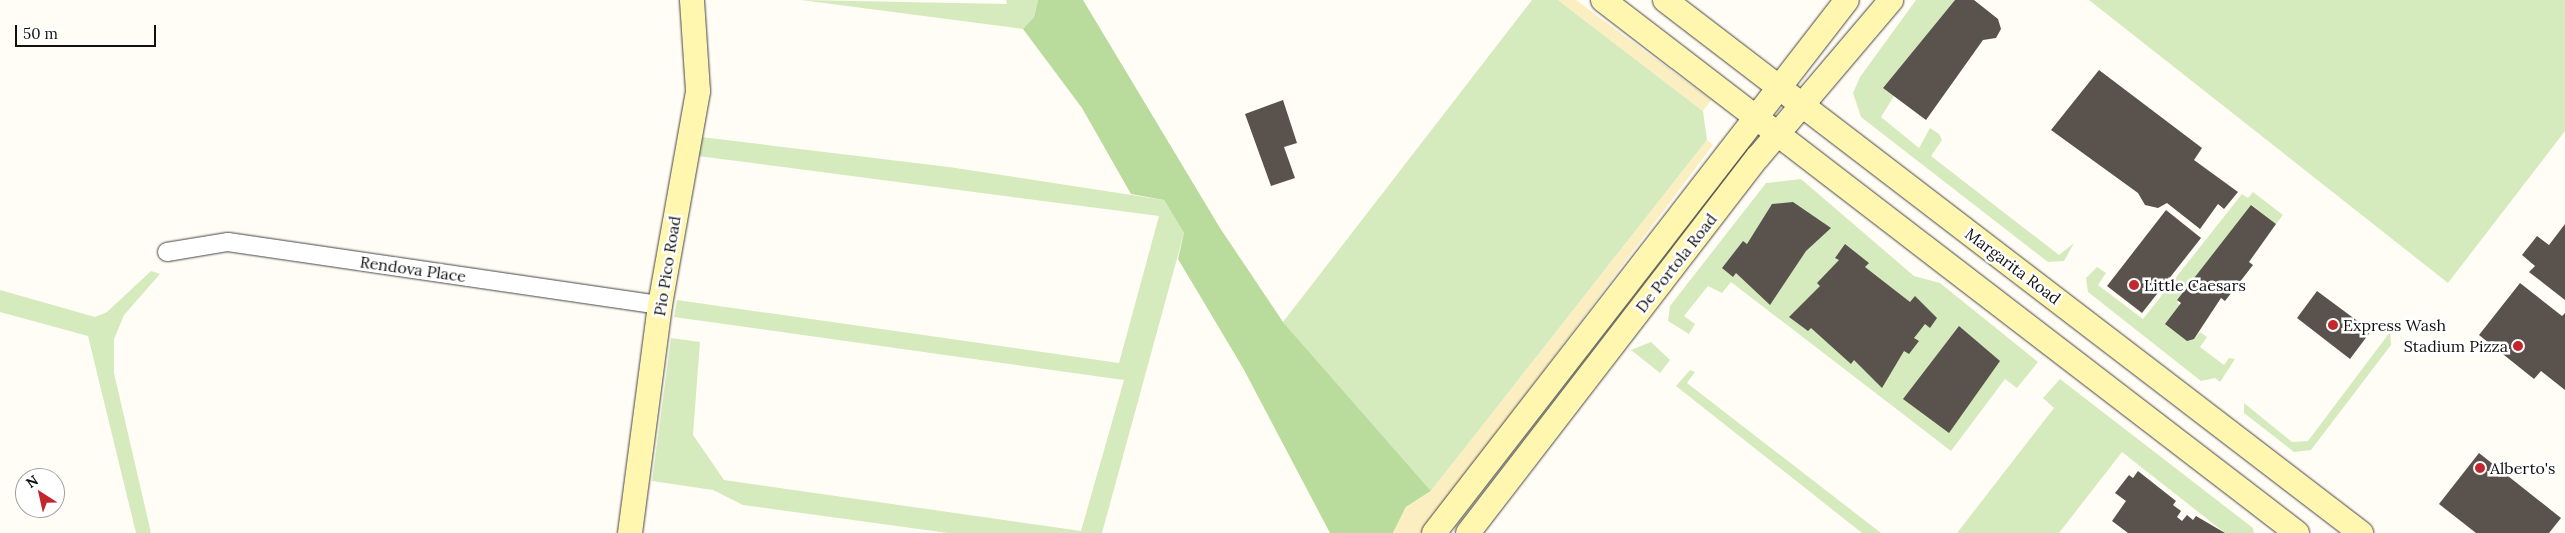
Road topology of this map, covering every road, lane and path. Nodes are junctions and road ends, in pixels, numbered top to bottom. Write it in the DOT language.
graph roads {
  1 [pos="692,0"];
  2 [pos="1603,0"];
  3 [pos="1665,0"];
  4 [pos="1847,0"];
  5 [pos="1891,0"];
  6 [pos="1779,87"];
  7 [pos="1804,106"];
  8 [pos="1755,118"];
  9 [pos="1778,134"];
  10 [pos="167,252"];
  11 [pos="660,305"];
  12 [pos="1441,528"];
  13 [pos="630,533"];
  14 [pos="1468,533"];
  15 [pos="2297,533"];
  16 [pos="2361,533"];
  1 -- 11 [label="main road, Pio Pico Road"];
  2 -- 8 [label="main road"];
  3 -- 6 [label="main road, Margarita Road"];
  4 -- 6 [label="main road, De Portola Road"];
  5 -- 7 [label="main road, De Portola Road"];
  6 -- 7 [label="main road, Margarita Road"];
  6 -- 8 [label="main road, De Portola Road"];
  7 -- 9 [label="main road, De Portola Road"];
  7 -- 16 [label="main road, Margarita Road"];
  8 -- 9 [label="main road"];
  8 -- 12 [label="main road, De Portola Road"];
  9 -- 14 [label="main road, De Portola Road"];
  9 -- 15 [label="main road"];
  10 -- 11 [label="street, Rendova Place"];
  11 -- 13 [label="main road, Pio Pico Road"];
}
